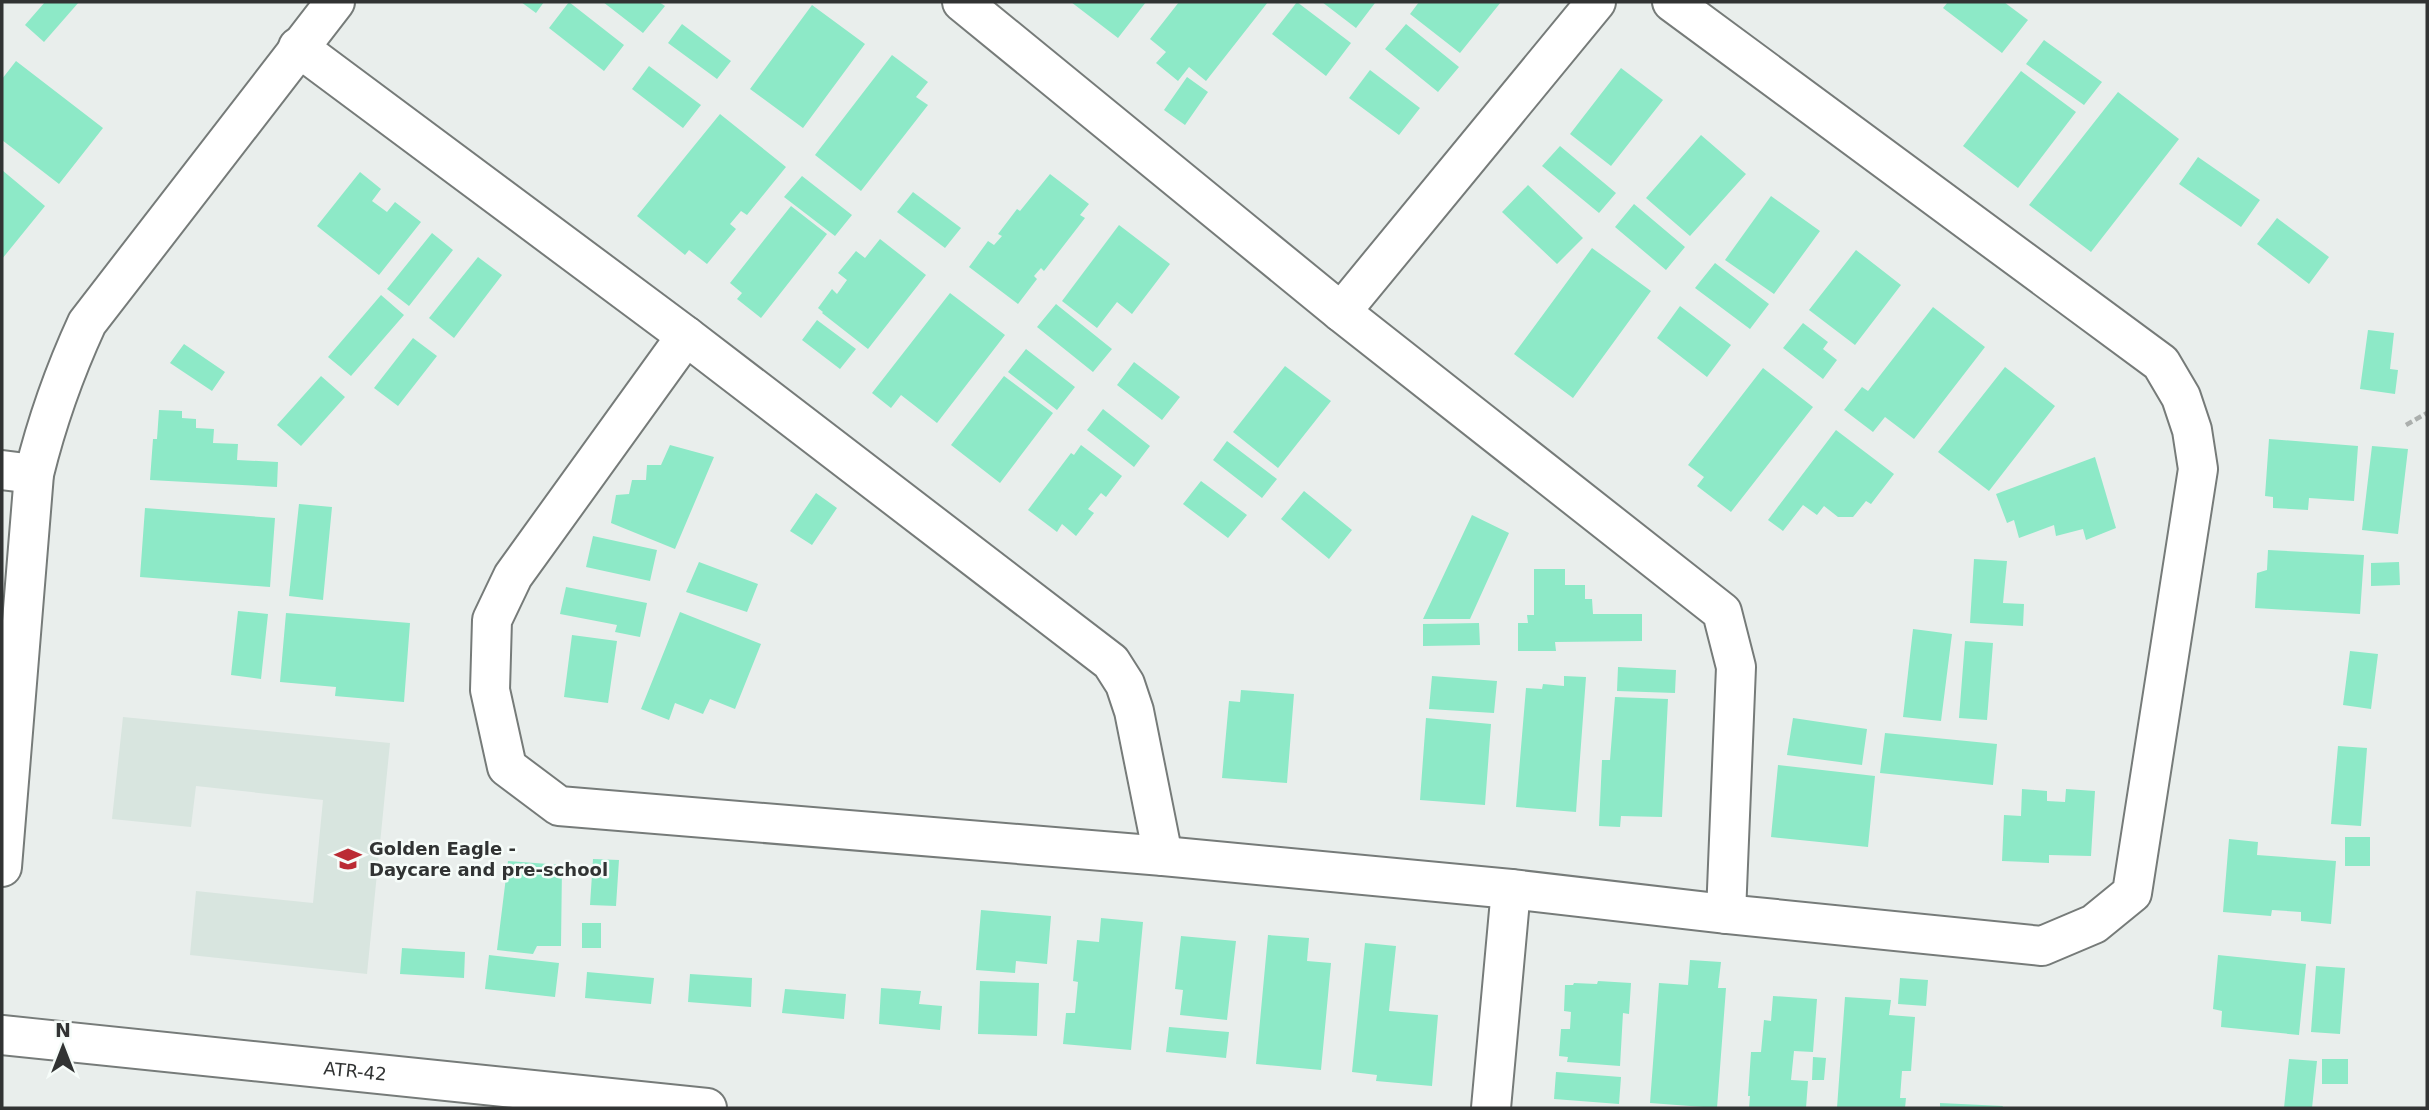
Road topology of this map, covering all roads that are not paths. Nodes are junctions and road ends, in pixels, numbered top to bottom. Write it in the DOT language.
graph roads {
  1 [pos="335,2"];
  2 [pos="962,2"];
  3 [pos="1596,2"];
  4 [pos="1672,2"];
  5 [pos="298,47"];
  6 [pos="1341,312"];
  7 [pos="686,336"];
  8 [pos="18,472"];
  9 [pos="1163,856"];
  10 [pos="2,867"];
  11 [pos="1511,889"];
  12 [pos="1726,914"];
  13 [pos="2,1035"];
  14 [pos="707,1108"];
  15 [pos="1491,1108"];
  1 -- 5 [label="street"];
  2 -- 6 [label="street"];
  3 -- 6 [label="street"];
  4 -- 12 [label="street"];
  5 -- 7 [label="street"];
  5 -- 8 [label="street"];
  6 -- 12 [label="street"];
  7 -- 9 [label="street"];
  7 -- 9 [label="street"];
  8 -- 10 [label="street"];
  9 -- 11 [label="street"];
  11 -- 12 [label="street"];
  11 -- 15 [label="street"];
  13 -- 14 [label="street, ATR-42"];
}
